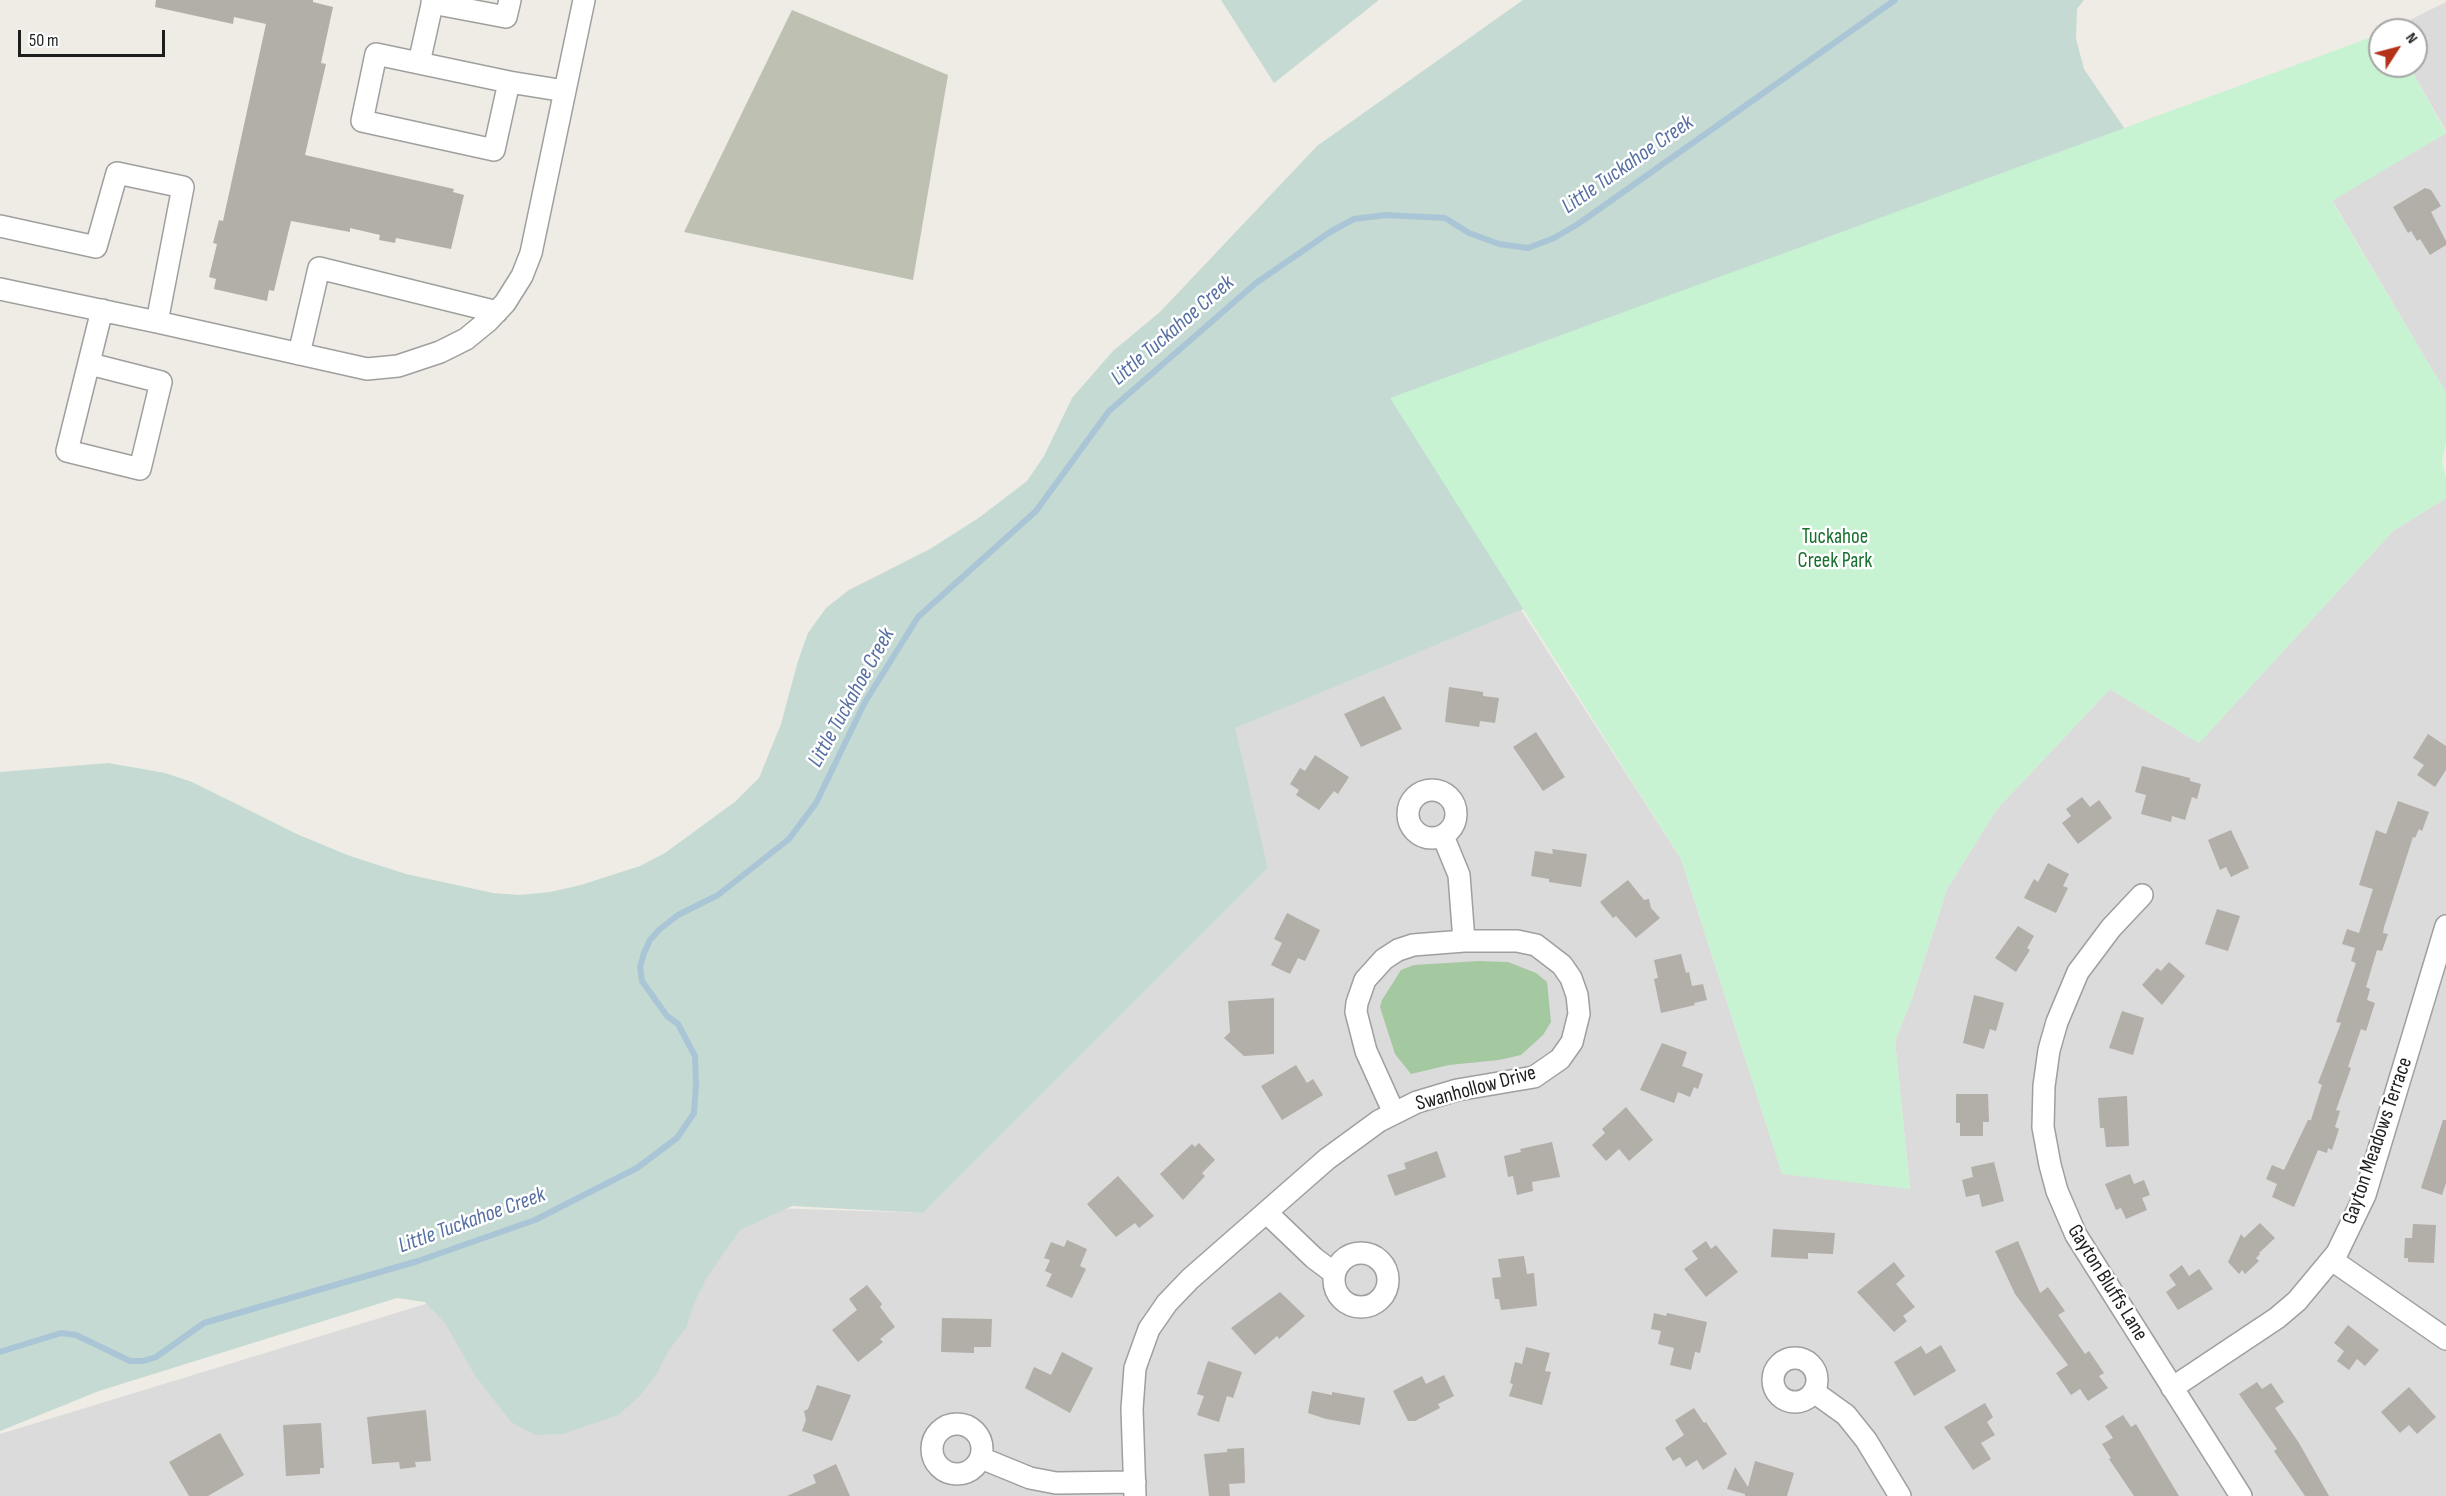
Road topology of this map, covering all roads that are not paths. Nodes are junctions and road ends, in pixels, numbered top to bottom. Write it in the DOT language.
graph roads {
  1 [pos="510,0"];
  2 [pos="584,0"];
  3 [pos="432,2"];
  4 [pos="419,63"];
  5 [pos="509,82"];
  6 [pos="565,90"];
  7 [pos="0,226"];
  8 [pos="0,290"];
  9 [pos="102,310"];
  10 [pos="497,312"];
  11 [pos="158,322"];
  12 [pos="299,354"];
  13 [pos="90,364"];
  14 [pos="1443,836"];
  15 [pos="2142,895"];
  16 [pos="2446,926"];
  17 [pos="1464,941"];
  18 [pos="1394,1113"];
  19 [pos="1267,1212"];
  20 [pos="2332,1260"];
  21 [pos="1334,1274"];
  22 [pos="2446,1339"];
  23 [pos="2172,1388"];
  24 [pos="1814,1392"];
  25 [pos="981,1458"];
  26 [pos="1135,1489"];
  27 [pos="1900,1496"];
  28 [pos="2241,1496"];
  1 -- 3 [label="street"];
  2 -- 6 [label="street"];
  3 -- 4 [label="street"];
  4 -- 5 [label="street"];
  4 -- 5 [label="street"];
  5 -- 6 [label="street"];
  6 -- 10 [label="street"];
  7 -- 11 [label="street"];
  8 -- 9 [label="street"];
  9 -- 11 [label="street"];
  9 -- 13 [label="street"];
  10 -- 12 [label="street"];
  10 -- 12 [label="street"];
  11 -- 12 [label="street"];
  13 -- 13 [label="street"];
  14 -- 17 [label="street"];
  15 -- 23 [label="street, Gayton Bluffs Lane"];
  16 -- 20 [label="street, Gayton Meadows Terrace"];
  17 -- 18 [label="street, Swanhollow Drive"];
  17 -- 18 [label="street, Swanhollow Drive"];
  18 -- 19 [label="street, Swanhollow Drive"];
  19 -- 21 [label="street"];
  19 -- 26 [label="street, Swanhollow Drive"];
  20 -- 22 [label="street"];
  20 -- 23 [label="street, Gayton Meadows Terrace"];
  23 -- 28 [label="street, Gayton Bluffs Lane"];
  24 -- 27 [label="street"];
  25 -- 26 [label="street"];
}
